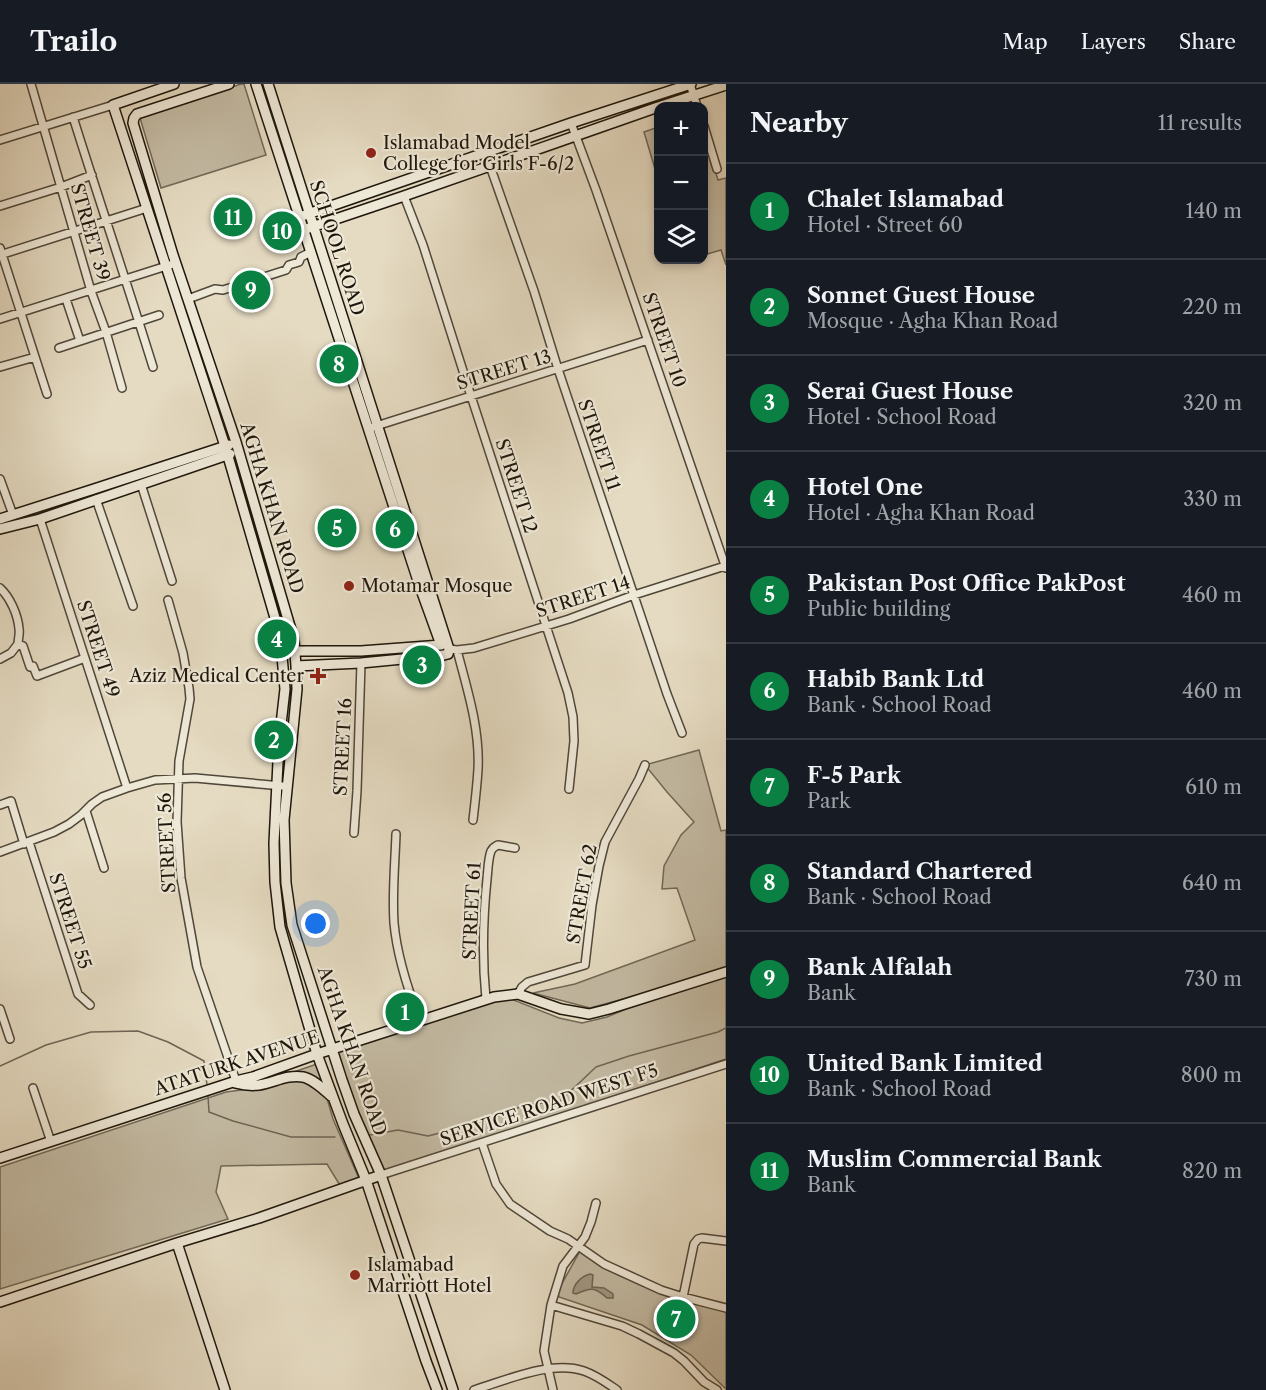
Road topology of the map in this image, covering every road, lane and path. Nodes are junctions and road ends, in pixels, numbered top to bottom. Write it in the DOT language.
graph roads {
  1 [pos="31,84"];
  2 [pos="174,84"];
  3 [pos="229,84"];
  4 [pos="256,84"];
  5 [pos="268,84"];
  6 [pos="690,84"];
  7 [pos="726,85"];
  8 [pos="694,95"];
  9 [pos="126,100"];
  10 [pos="674,102"];
  11 [pos="696,102"];
  12 [pos="113,105"];
  13 [pos="654,109"];
  14 [pos="73,117"];
  15 [pos="134,120"];
  16 [pos="571,123"];
  17 [pos="43,126"];
  18 [pos="120,126"];
  19 [pos="576,136"];
  20 [pos="708,139"];
  21 [pos="0,140"];
  22 [pos="490,166"];
  23 [pos="717,169"];
  24 [pos="92,175"];
  25 [pos="61,187"];
  26 [pos="154,193"];
  27 [pos="143,196"];
  28 [pos="404,196"];
  29 [pos="0,206"];
  30 [pos="147,208"];
  31 [pos="304,215"];
  32 [pos="106,222"];
  33 [pos="308,228"];
  34 [pos="74,231"];
  35 [pos="1,252"];
  36 [pos="311,252"];
  37 [pos="171,265"];
  38 [pos="126,279"];
  39 [pos="91,291"];
  40 [pos="66,299"];
  41 [pos="188,299"];
  42 [pos="21,314"];
  43 [pos="159,315"];
  44 [pos="0,319"];
  45 [pos="139,322"];
  46 [pos="106,332"];
  47 [pos="648,340"];
  48 [pos="80,341"];
  49 [pos="346,344"];
  50 [pos="59,348"];
  51 [pos="35,357"];
  52 [pos="0,367"];
  53 [pos="153,367"];
  54 [pos="558,369"];
  55 [pos="122,388"];
  56 [pos="47,394"];
  57 [pos="471,396"];
  58 [pos="373,427"];
  59 [pos="237,446"];
  60 [pos="226,451"];
  61 [pos="0,479"];
  62 [pos="137,482"];
  63 [pos="4,490"];
  64 [pos="96,499"];
  65 [pos="0,503"];
  66 [pos="28,510"];
  67 [pos="13,514"];
  68 [pos="0,519"];
  69 [pos="32,521"];
  70 [pos="0,529"];
  71 [pos="0,536"];
  72 [pos="726,567"];
  73 [pos="172,581"];
  74 [pos="0,588"];
  75 [pos="634,596"];
  76 [pos="168,600"];
  77 [pos="133,606"];
  78 [pos="546,625"];
  79 [pos="292,632"];
  80 [pos="280,635"];
  81 [pos="20,645"];
  82 [pos="448,649"];
  83 [pos="295,651"];
  84 [pos="85,658"];
  85 [pos="0,659"];
  86 [pos="361,663"];
  87 [pos="296,666"];
  88 [pos="682,732"];
  89 [pos="645,765"];
  90 [pos="178,778"];
  91 [pos="277,786"];
  92 [pos="287,787"];
  93 [pos="127,788"];
  94 [pos="569,789"];
  95 [pos="0,805"];
  96 [pos="86,811"];
  97 [pos="473,820"];
  98 [pos="354,832"];
  99 [pos="396,834"];
  100 [pos="26,843"];
  101 [pos="515,848"];
  102 [pos="0,852"];
  103 [pos="104,868"];
  104 [pos="726,972"];
  105 [pos="518,994"];
  106 [pos="486,999"];
  107 [pos="90,1005"];
  108 [pos="0,1009"];
  109 [pos="420,1022"];
  110 [pos="10,1039"];
  111 [pos="332,1049"];
  112 [pos="317,1054"];
  113 [pos="726,1064"];
  114 [pos="233,1082"];
  115 [pos="33,1088"];
  116 [pos="333,1098"];
  117 [pos="51,1142"];
  118 [pos="482,1143"];
  119 [pos="0,1157"];
  120 [pos="381,1175"];
  121 [pos="366,1180"];
  122 [pos="596,1203"];
  123 [pos="726,1241"];
  124 [pos="177,1243"];
  125 [pos="578,1245"];
  126 [pos="683,1297"];
  127 [pos="0,1302"];
  128 [pos="551,1305"];
  129 [pos="726,1308"];
  130 [pos="547,1369"];
  131 [pos="225,1390"];
  132 [pos="437,1390"];
  133 [pos="453,1390"];
  134 [pos="474,1390"];
  135 [pos="553,1390"];
  136 [pos="617,1390"];
  137 [pos="717,1390"];
  1 -- 17 [label="street, STREET 39"];
  2 -- 9 [label="street"];
  3 -- 15 [label="street"];
  4 -- 31 [label="street, SCHOOL ROAD"];
  5 -- 31 [label="street, SCHOOL ROAD"];
  6 -- 8 [label="street"];
  6 -- 16 [label="street"];
  7 -- 8 [label="street"];
  8 -- 10 [label="street"];
  8 -- 11 [label="street"];
  9 -- 12 [label="street"];
  9 -- 15 [label="street, AGHA KHAN ROAD"];
  12 -- 14 [label="street"];
  12 -- 18 [label="street, AGHA KHAN ROAD"];
  13 -- 19 [label="street"];
  14 -- 17 [label="street"];
  14 -- 24 [label="street"];
  15 -- 18 [label="street"];
  15 -- 26 [label="street, AGHA KHAN ROAD"];
  16 -- 19 [label="street, STREET 10"];
  16 -- 31 [label="street"];
  17 -- 21 [label="street"];
  17 -- 25 [label="street, STREET 39"];
  18 -- 27 [label="street, AGHA KHAN ROAD"];
  19 -- 22 [label="street"];
  19 -- 47 [label="street, STREET 10"];
  20 -- 23 [label="street"];
  22 -- 28 [label="street"];
  22 -- 54 [label="street, STREET 11"];
  24 -- 25 [label="street"];
  24 -- 32 [label="street"];
  25 -- 29 [label="street"];
  25 -- 34 [label="street, STREET 39"];
  26 -- 27 [label="street"];
  26 -- 37 [label="street, AGHA KHAN ROAD"];
  27 -- 30 [label="street, AGHA KHAN ROAD"];
  28 -- 33 [label="street"];
  28 -- 57 [label="street, STREET 12"];
  30 -- 32 [label="street"];
  30 -- 37 [label="street, AGHA KHAN ROAD"];
  31 -- 33 [label="street, SCHOOL ROAD"];
  32 -- 34 [label="street"];
  32 -- 38 [label="street"];
  33 -- 36 [label="street, SCHOOL ROAD"];
  33 -- 49 [label="street, SCHOOL ROAD"];
  34 -- 35 [label="street"];
  34 -- 39 [label="street, STREET 39"];
  35 -- 42 [label="street"];
  36 -- 41 [label="street"];
  36 -- 49 [label="street, SCHOOL ROAD"];
  37 -- 38 [label="street"];
  37 -- 41 [label="street, AGHA KHAN ROAD"];
  37 -- 60 [label="street, AGHA KHAN ROAD"];
  38 -- 39 [label="street"];
  38 -- 45 [label="street"];
  39 -- 40 [label="street"];
  39 -- 46 [label="street, STREET 39"];
  40 -- 42 [label="street"];
  40 -- 48 [label="street"];
  41 -- 59 [label="street, AGHA KHAN ROAD"];
  42 -- 44 [label="street"];
  42 -- 51 [label="street"];
  43 -- 45 [label="street"];
  45 -- 46 [label="street"];
  45 -- 53 [label="street"];
  46 -- 48 [label="street"];
  46 -- 55 [label="street, STREET 39"];
  47 -- 54 [label="street, STREET 13"];
  47 -- 72 [label="street, STREET 10"];
  48 -- 50 [label="street"];
  49 -- 58 [label="street, SCHOOL ROAD"];
  51 -- 52 [label="street"];
  51 -- 56 [label="street"];
  54 -- 57 [label="street, STREET 13"];
  54 -- 75 [label="street, STREET 11"];
  57 -- 58 [label="street, STREET 13"];
  57 -- 78 [label="street, STREET 12"];
  58 -- 82 [label="street, SCHOOL ROAD"];
  59 -- 60 [label="street"];
  59 -- 79 [label="street, AGHA KHAN ROAD"];
  60 -- 62 [label="street"];
  60 -- 80 [label="street, AGHA KHAN ROAD"];
  61 -- 63 [label="street"];
  62 -- 64 [label="street"];
  62 -- 66 [label="street"];
  62 -- 73 [label="street"];
  63 -- 65 [label="street"];
  63 -- 67 [label="street"];
  64 -- 69 [label="street"];
  64 -- 77 [label="street"];
  66 -- 67 [label="street"];
  66 -- 69 [label="street"];
  67 -- 68 [label="street"];
  69 -- 70 [label="street"];
  69 -- 71 [label="street"];
  69 -- 84 [label="street, STREET 49"];
  72 -- 75 [label="street, STREET 14"];
  74 -- 81 [label="street"];
  75 -- 78 [label="street, STREET 14"];
  75 -- 88 [label="street, STREET 11"];
  76 -- 90 [label="street, STREET 56"];
  78 -- 82 [label="street, STREET 14"];
  78 -- 94 [label="street, STREET 12"];
  79 -- 80 [label="street"];
  79 -- 83 [label="street, AGHA KHAN ROAD"];
  80 -- 91 [label="street, AGHA KHAN ROAD"];
  81 -- 84 [label="street"];
  81 -- 85 [label="street"];
  82 -- 83 [label="street"];
  82 -- 86 [label="street"];
  82 -- 97 [label="street"];
  83 -- 87 [label="street, AGHA KHAN ROAD"];
  84 -- 93 [label="street, STREET 49"];
  86 -- 87 [label="street"];
  86 -- 98 [label="street, STREET 16"];
  87 -- 92 [label="street, AGHA KHAN ROAD"];
  89 -- 105 [label="street, STREET 62"];
  90 -- 91 [label="street"];
  90 -- 93 [label="street"];
  90 -- 114 [label="street, STREET 56"];
  91 -- 92 [label="street"];
  91 -- 112 [label="street, AGHA KHAN ROAD"];
  92 -- 111 [label="street, AGHA KHAN ROAD"];
  93 -- 96 [label="street"];
  95 -- 100 [label="street, STREET 55"];
  96 -- 100 [label="street"];
  96 -- 103 [label="street"];
  99 -- 109 [label="street"];
  100 -- 102 [label="street"];
  100 -- 107 [label="street, STREET 55"];
  101 -- 106 [label="street, STREET 61"];
  104 -- 105 [label="street, ATATURK AVENUE"];
  105 -- 106 [label="street, ATATURK AVENUE"];
  106 -- 109 [label="street, ATATURK AVENUE"];
  108 -- 110 [label="street"];
  109 -- 111 [label="street, ATATURK AVENUE"];
  111 -- 112 [label="street, ATATURK AVENUE"];
  111 -- 120 [label="street, AGHA KHAN ROAD"];
  112 -- 114 [label="street, ATATURK AVENUE"];
  112 -- 116 [label="street, AGHA KHAN ROAD"];
  113 -- 118 [label="street, SERVICE ROAD WEST F5"];
  114 -- 116 [label="street"];
  114 -- 117 [label="street, ATATURK AVENUE"];
  115 -- 117 [label="street"];
  116 -- 121 [label="street, AGHA KHAN ROAD"];
  117 -- 119 [label="street, ATATURK AVENUE"];
  118 -- 120 [label="street, SERVICE ROAD WEST F5"];
  118 -- 125 [label="street"];
  120 -- 121 [label="street"];
  120 -- 133 [label="street, AGHA KHAN ROAD"];
  121 -- 124 [label="street"];
  121 -- 132 [label="street, AGHA KHAN ROAD"];
  122 -- 125 [label="street"];
  123 -- 126 [label="street"];
  124 -- 127 [label="street"];
  124 -- 131 [label="street"];
  125 -- 126 [label="street"];
  125 -- 128 [label="street"];
  126 -- 129 [label="street"];
  128 -- 130 [label="street"];
  128 -- 137 [label="street"];
  130 -- 134 [label="street"];
  130 -- 135 [label="street"];
  130 -- 136 [label="street"];
}
